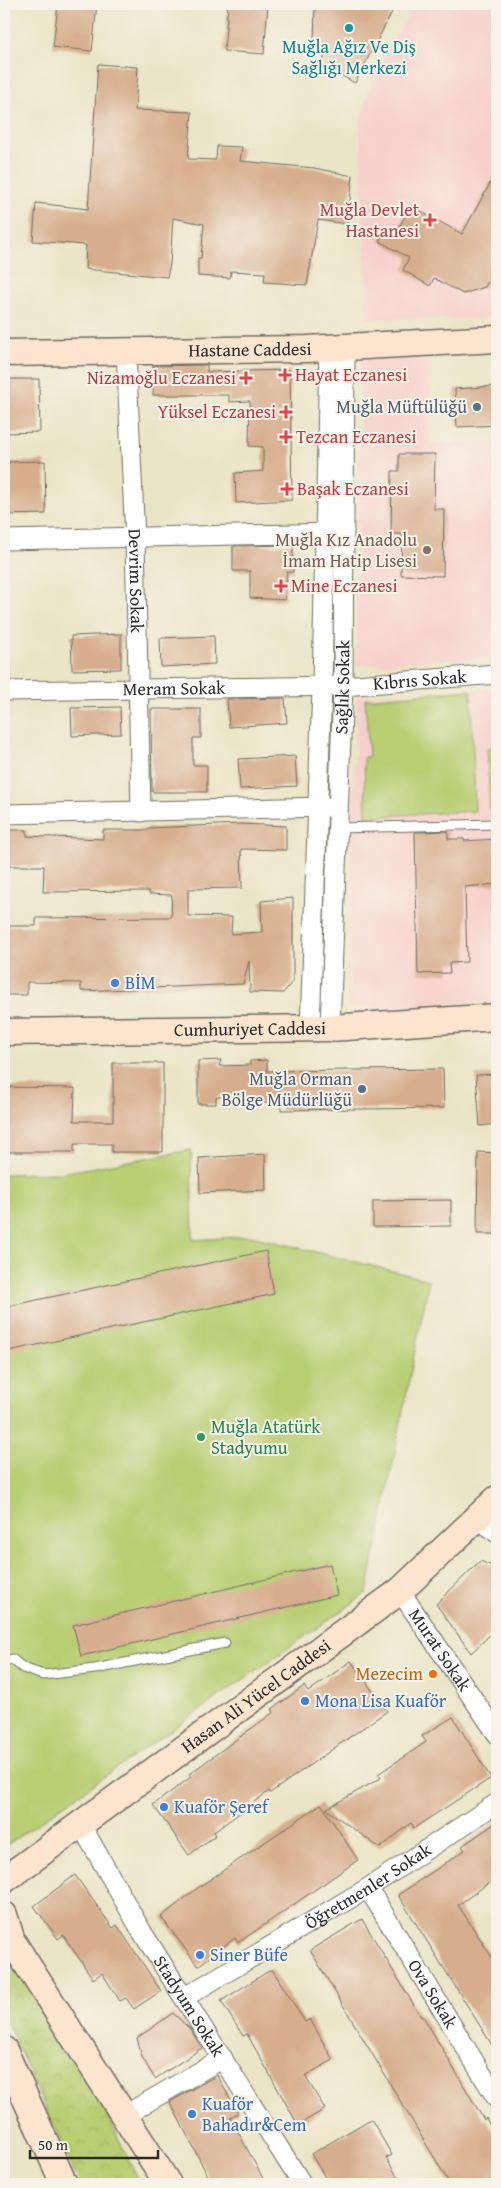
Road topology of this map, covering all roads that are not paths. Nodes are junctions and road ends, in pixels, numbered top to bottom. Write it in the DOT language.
graph roads {
  1 [pos="497,338"];
  2 [pos="337,347"];
  3 [pos="126,351"];
  4 [pos="4,353"];
  5 [pos="335,533"];
  6 [pos="135,539"];
  7 [pos="4,540"];
  8 [pos="497,674"];
  9 [pos="343,686"];
  10 [pos="322,687"];
  11 [pos="139,690"];
  12 [pos="4,691"];
  13 [pos="316,807"];
  14 [pos="339,807"];
  15 [pos="141,812"];
  16 [pos="4,814"];
  17 [pos="497,824"];
  18 [pos="338,828"];
  19 [pos="497,1017"];
  20 [pos="320,1028"];
  21 [pos="4,1032"];
  22 [pos="497,1499"];
  23 [pos="487,1526"];
  24 [pos="400,1591"];
  25 [pos="225,1642"];
  26 [pos="4,1661"];
  27 [pos="497,1734"];
  28 [pos="497,1803"];
  29 [pos="81,1825"];
  30 [pos="4,1880"];
  31 [pos="368,1888"];
  32 [pos="4,1915"];
  33 [pos="185,1997"];
  34 [pos="4,2050"];
  35 [pos="224,2058"];
  36 [pos="497,2099"];
  37 [pos="125,2115"];
  38 [pos="64,2184"];
  39 [pos="168,2184"];
  40 [pos="302,2184"];
  1 -- 2 [label="main road, Hastane Caddesi"];
  2 -- 3 [label="main road, Hastane Caddesi"];
  2 -- 5 [label="street, Sağlık Sokak"];
  3 -- 4 [label="main road, Hastane Caddesi"];
  3 -- 6 [label="street, Devrim Sokak"];
  5 -- 6 [label="street"];
  5 -- 9 [label="street, Sağlık Sokak"];
  5 -- 10 [label="street, Sağlık Sokak"];
  6 -- 7 [label="street"];
  6 -- 11 [label="street, Devrim Sokak"];
  8 -- 9 [label="street, Kıbrıs Sokak"];
  9 -- 10 [label="street, Meram Sokak"];
  9 -- 14 [label="street, Sağlık Sokak"];
  10 -- 11 [label="street, Meram Sokak"];
  10 -- 13 [label="street, Sağlık Sokak"];
  11 -- 12 [label="street, Meram Sokak"];
  11 -- 15 [label="street, Devrim Sokak"];
  13 -- 14 [label="street"];
  13 -- 15 [label="street"];
  13 -- 20 [label="street, Sağlık Sokak"];
  14 -- 18 [label="street, Sağlık Sokak"];
  15 -- 16 [label="street"];
  17 -- 18 [label="lane"];
  18 -- 20 [label="street, Sağlık Sokak"];
  19 -- 20 [label="main road, Cumhuriyet Caddesi"];
  20 -- 21 [label="main road, Cumhuriyet Caddesi"];
  22 -- 23 [label="main road, Hasan Ali Yücel Caddesi"];
  23 -- 24 [label="main road, Hasan Ali Yücel Caddesi"];
  24 -- 27 [label="street, Murat Sokak"];
  24 -- 29 [label="main road, Hasan Ali Yücel Caddesi"];
  25 -- 26 [label="lane"];
  28 -- 31 [label="street, Öğretmenler Sokak"];
  29 -- 30 [label="main road, Hasan Ali Yücel Caddesi"];
  29 -- 33 [label="street, Stadyum Sokak"];
  31 -- 33 [label="street, Öğretmenler Sokak"];
  31 -- 36 [label="street, Ova Sokak"];
  32 -- 37 [label="main road"];
  33 -- 35 [label="street, Stadyum Sokak"];
  34 -- 38 [label="main road"];
  35 -- 37 [label="street"];
  35 -- 40 [label="street, Stadyum Sokak"];
  37 -- 39 [label="main road"];
}
